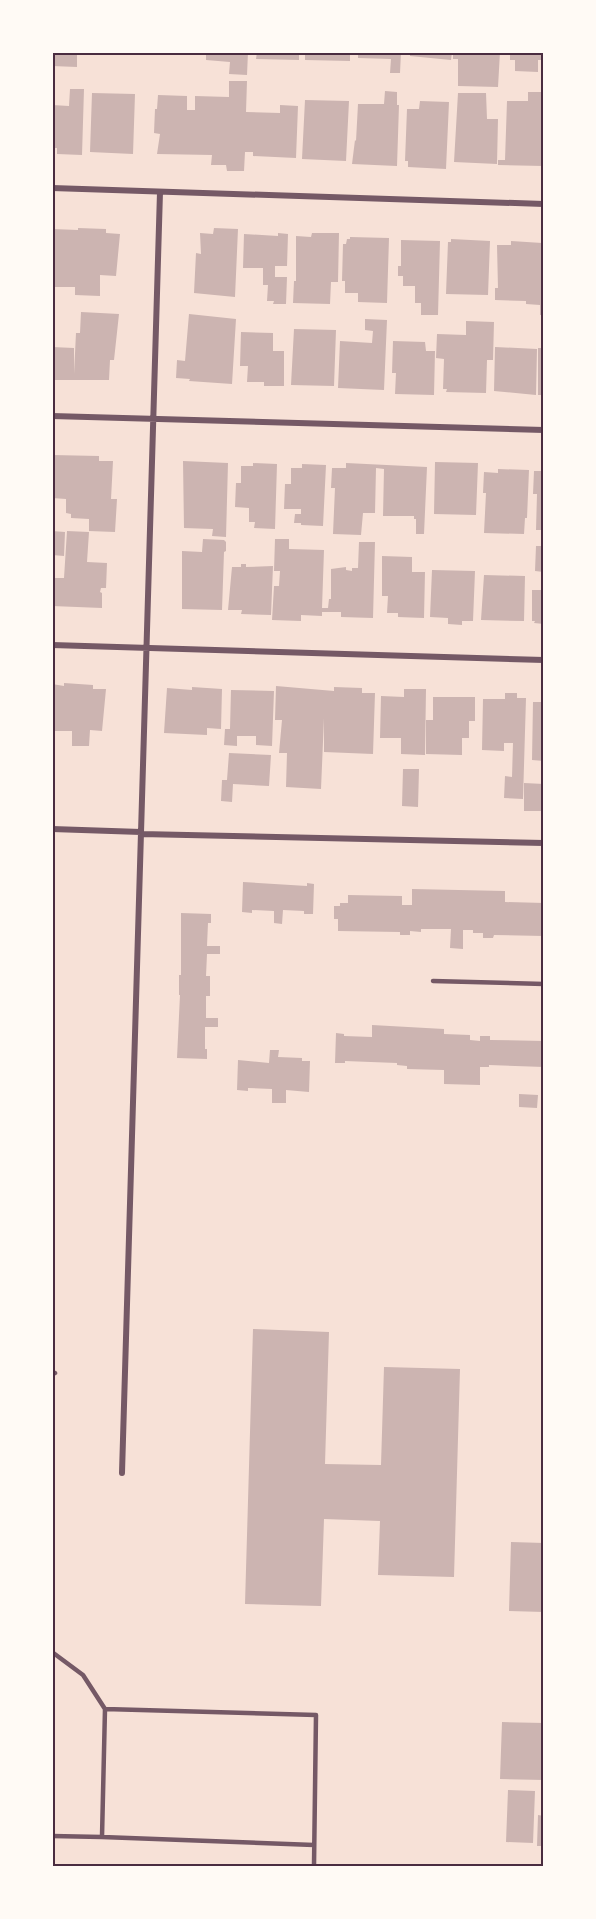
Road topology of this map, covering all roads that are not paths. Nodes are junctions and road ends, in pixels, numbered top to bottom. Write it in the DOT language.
graph roads {
  1 [pos="52,188"];
  2 [pos="160,192"];
  3 [pos="543,204"];
  4 [pos="52,416"];
  5 [pos="153,419"];
  6 [pos="543,430"];
  7 [pos="52,645"];
  8 [pos="147,648"];
  9 [pos="543,660"];
  10 [pos="52,829"];
  11 [pos="141,832"];
  12 [pos="543,843"];
  13 [pos="433,981"];
  14 [pos="543,984"];
  15 [pos="122,1473"];
  16 [pos="52,1652"];
  17 [pos="105,1709"];
  18 [pos="52,1836"];
  19 [pos="102,1837"];
  20 [pos="314,1845"];
  21 [pos="314,1866"];
  1 -- 2 [label="street"];
  2 -- 3 [label="street"];
  2 -- 5 [label="street"];
  4 -- 5 [label="street"];
  5 -- 6 [label="street"];
  5 -- 8 [label="street"];
  7 -- 8 [label="street"];
  8 -- 9 [label="street"];
  8 -- 11 [label="street"];
  10 -- 11 [label="street"];
  11 -- 12 [label="street"];
  11 -- 15 [label="street"];
  13 -- 14 [label="lane"];
  16 -- 17 [label="lane"];
  17 -- 19 [label="lane"];
  17 -- 20 [label="lane"];
  18 -- 19 [label="lane"];
  19 -- 20 [label="lane"];
  20 -- 21 [label="lane"];
}
